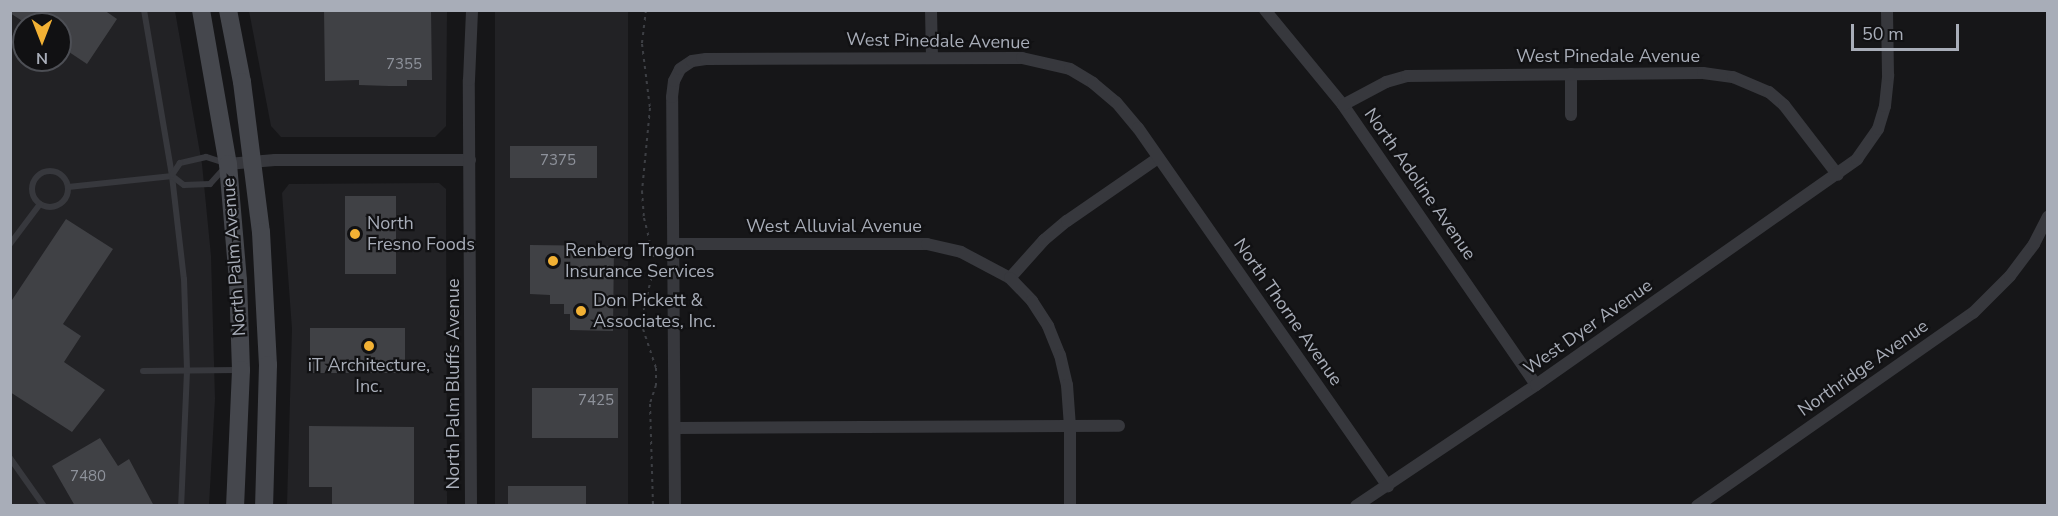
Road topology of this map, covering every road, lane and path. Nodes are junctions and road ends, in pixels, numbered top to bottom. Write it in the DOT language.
graph roads {
  1 [pos="144,10"];
  2 [pos="201,10"];
  3 [pos="228,10"];
  4 [pos="472,10"];
  5 [pos="646,10"];
  6 [pos="932,10"];
  7 [pos="1265,10"];
  8 [pos="1887,10"];
  9 [pos="932,57"];
  10 [pos="1570,74"];
  11 [pos="1343,105"];
  12 [pos="1572,115"];
  13 [pos="1158,158"];
  14 [pos="470,160"];
  15 [pos="254,162"];
  16 [pos="228,164"];
  17 [pos="1838,175"];
  18 [pos="172,176"];
  19 [pos="68,187"];
  20 [pos="40,204"];
  21 [pos="2048,216"];
  22 [pos="10,244"];
  23 [pos="674,244"];
  24 [pos="1010,278"];
  25 [pos="241,370"];
  26 [pos="143,371"];
  27 [pos="187,371"];
  28 [pos="1536,385"];
  29 [pos="1119,426"];
  30 [pos="1070,427"];
  31 [pos="676,428"];
  32 [pos="10,458"];
  33 [pos="1388,486"];
  34 [pos="236,502"];
  35 [pos="1700,505"];
  36 [pos="44,506"];
  37 [pos="181,506"];
  38 [pos="264,506"];
  39 [pos="471,506"];
  40 [pos="653,506"];
  41 [pos="675,506"];
  42 [pos="1070,506"];
  43 [pos="1356,506"];
  1 -- 18 [label="lane"];
  2 -- 16 [label="main road, North Palm Avenue"];
  3 -- 15 [label="main road, North Palm Avenue"];
  4 -- 14 [label="street, North Palm Bluffs Avenue"];
  5 -- 40 [label="path"];
  6 -- 9 [label="street"];
  7 -- 11 [label="street, North Adoline Avenue"];
  8 -- 17 [label="street, West Dyer Avenue"];
  9 -- 13 [label="street, West Pinedale Avenue"];
  9 -- 23 [label="street, West Pinedale Avenue"];
  10 -- 11 [label="street, West Pinedale Avenue"];
  10 -- 12 [label="street"];
  10 -- 17 [label="street, West Pinedale Avenue"];
  11 -- 28 [label="street, North Adoline Avenue"];
  13 -- 24 [label="street"];
  13 -- 33 [label="street, North Thorne Avenue"];
  14 -- 15 [label="street"];
  14 -- 39 [label="street, North Palm Bluffs Avenue"];
  15 -- 16 [label="street"];
  15 -- 38 [label="main road, North Palm Avenue"];
  16 -- 18 [label="lane"];
  16 -- 18 [label="lane"];
  16 -- 25 [label="main road, North Palm Avenue"];
  17 -- 28 [label="street, West Dyer Avenue"];
  18 -- 19 [label="lane"];
  18 -- 27 [label="lane"];
  19 -- 20 [label="lane"];
  19 -- 20 [label="lane"];
  20 -- 22 [label="lane"];
  21 -- 35 [label="street, Northridge Avenue"];
  23 -- 24 [label="street, West Alluvial Avenue"];
  23 -- 31 [label="street"];
  24 -- 30 [label="street, West Alluvial Avenue"];
  25 -- 27 [label="lane"];
  25 -- 34 [label="main road, North Palm Avenue"];
  26 -- 27 [label="lane"];
  27 -- 37 [label="lane"];
  28 -- 33 [label="street, West Dyer Avenue"];
  29 -- 30 [label="street"];
  30 -- 31 [label="street"];
  30 -- 42 [label="street, West Alluvial Avenue"];
  31 -- 41 [label="street"];
  32 -- 36 [label="lane"];
  33 -- 43 [label="street, West Dyer Avenue"];
}
